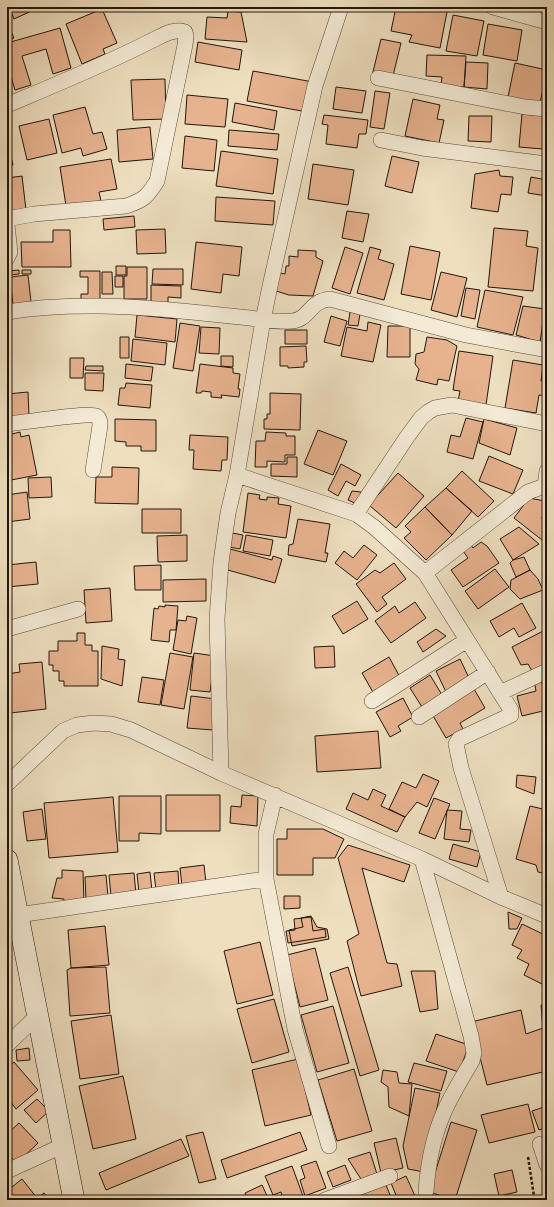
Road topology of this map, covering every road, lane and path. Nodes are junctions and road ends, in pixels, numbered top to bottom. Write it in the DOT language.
graph roads {
  1 [pos="341,7"];
  2 [pos="493,7"];
  3 [pos="547,22"];
  4 [pos="378,78"];
  5 [pos="7,105"];
  6 [pos="547,109"];
  7 [pos="381,140"];
  8 [pos="547,164"];
  9 [pos="7,258"];
  10 [pos="7,312"];
  11 [pos="263,320"];
  12 [pos="547,350"];
  13 [pos="7,424"];
  14 [pos="547,424"];
  15 [pos="92,470"];
  16 [pos="547,471"];
  17 [pos="237,476"];
  18 [pos="546,487"];
  19 [pos="356,514"];
  20 [pos="425,573"];
  21 [pos="78,609"];
  22 [pos="7,629"];
  23 [pos="467,640"];
  24 [pos="547,671"];
  25 [pos="488,672"];
  26 [pos="500,693"];
  27 [pos="372,701"];
  28 [pos="419,717"];
  29 [pos="221,773"];
  30 [pos="7,784"];
  31 [pos="275,795"];
  32 [pos="422,859"];
  33 [pos="7,860"];
  34 [pos="266,879"];
  35 [pos="501,898"];
  36 [pos="18,915"];
  37 [pos="547,916"];
  38 [pos="38,1015"];
  39 [pos="7,1045"];
  40 [pos="540,1144"];
  41 [pos="64,1145"];
  42 [pos="329,1146"];
  43 [pos="547,1165"];
  44 [pos="7,1171"];
  45 [pos="390,1176"];
  46 [pos="426,1191"];
  47 [pos="74,1200"];
  48 [pos="325,1200"];
  1 -- 11 [label="street"];
  2 -- 3 [label="street"];
  4 -- 6 [label="street"];
  5 -- 9 [label="street"];
  7 -- 8 [label="street"];
  10 -- 11 [label="street"];
  11 -- 12 [label="street"];
  11 -- 17 [label="street"];
  13 -- 15 [label="street"];
  14 -- 19 [label="street"];
  16 -- 18 [label="street"];
  17 -- 19 [label="street"];
  17 -- 29 [label="street"];
  18 -- 20 [label="street"];
  19 -- 20 [label="street"];
  20 -- 23 [label="street"];
  21 -- 22 [label="street"];
  23 -- 25 [label="street"];
  23 -- 27 [label="street"];
  24 -- 26 [label="street"];
  25 -- 26 [label="street"];
  25 -- 28 [label="street"];
  26 -- 35 [label="street"];
  29 -- 30 [label="street"];
  29 -- 31 [label="street"];
  31 -- 32 [label="street"];
  31 -- 34 [label="street"];
  32 -- 35 [label="street"];
  32 -- 46 [label="street"];
  33 -- 36 [label="main road"];
  34 -- 36 [label="street"];
  34 -- 42 [label="street"];
  35 -- 37 [label="street"];
  36 -- 38 [label="main road"];
  38 -- 39 [label="street"];
  38 -- 41 [label="main road"];
  40 -- 43 [label="street"];
  41 -- 44 [label="street"];
  41 -- 47 [label="main road"];
  45 -- 48 [label="street"];
}
